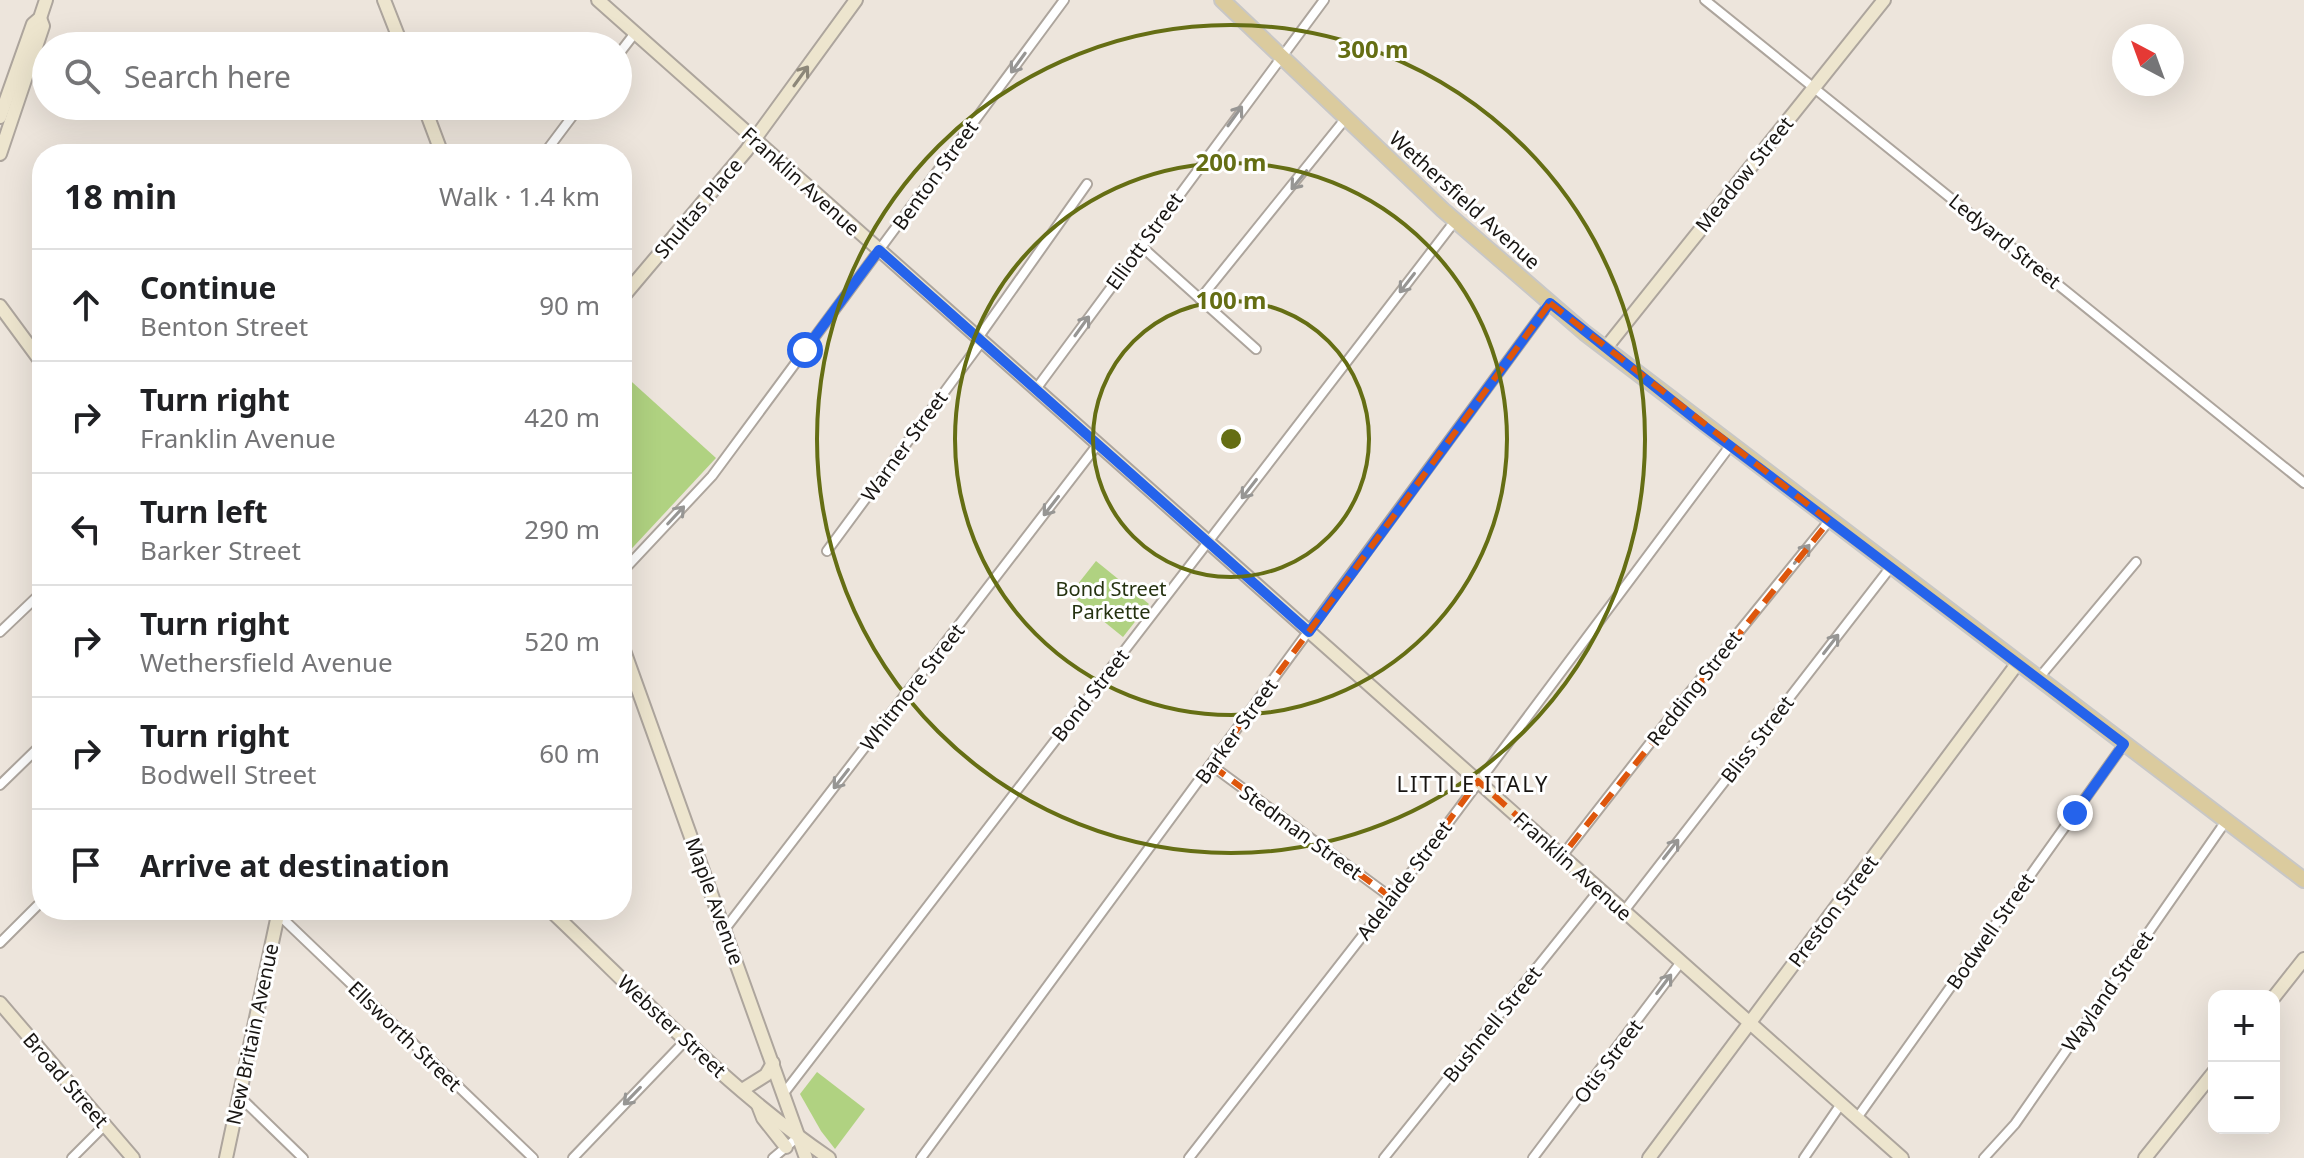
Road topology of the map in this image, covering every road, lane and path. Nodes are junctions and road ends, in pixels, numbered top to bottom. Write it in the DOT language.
graph roads {
  1 [pos="46,0"];
  2 [pos="384,0"];
  3 [pos="598,0"];
  4 [pos="856,0"];
  5 [pos="1064,0"];
  6 [pos="1222,0"];
  7 [pos="1324,0"];
  8 [pos="1705,0"];
  9 [pos="1884,0"];
  10 [pos="40,18"];
  11 [pos="41,32"];
  12 [pos="397,32"];
  13 [pos="635,33"];
  14 [pos="632,37"];
  15 [pos="1280,55"];
  16 [pos="32,59"];
  17 [pos="1812,88"];
  18 [pos="0,117"];
  19 [pos="1346,118"];
  20 [pos="429,120"];
  21 [pos="570,120"];
  22 [pos="755,140"];
  23 [pos="438,144"];
  24 [pos="552,144"];
  25 [pos="1,152"];
  26 [pos="1087,184"];
  27 [pos="1455,221"];
  28 [pos="1141,246"];
  29 [pos="879,250"];
  30 [pos="632,286"];
  31 [pos="1200,299"];
  32 [pos="1550,303"];
  33 [pos="0,306"];
  34 [pos="980,339"];
  35 [pos="32,349"];
  36 [pos="1256,349"];
  37 [pos="1605,349"];
  38 [pos="1036,389"];
  39 [pos="1098,444"];
  40 [pos="1730,446"];
  41 [pos="2304,483"];
  42 [pos="1829,521"];
  43 [pos="1208,542"];
  44 [pos="827,551"];
  45 [pos="632,561"];
  46 [pos="2136,562"];
  47 [pos="1890,568"];
  48 [pos="32,602"];
  49 [pos="0,632"];
  50 [pos="1309,632"];
  51 [pos="2017,664"];
  52 [pos="632,673"];
  53 [pos="2038,679"];
  54 [pos="2124,744"];
  55 [pos="32,754"];
  56 [pos="1211,765"];
  57 [pos="1478,781"];
  58 [pos="0,785"];
  59 [pos="2226,821"];
  60 [pos="1562,856"];
  61 [pos="2304,880"];
  62 [pos="1600,889"];
  63 [pos="1392,898"];
  64 [pos="32,911"];
  65 [pos="1624,911"];
  66 [pos="276,920"];
  67 [pos="286,920"];
  68 [pos="560,920"];
  69 [pos="725,929"];
  70 [pos="0,943"];
  71 [pos="2304,959"];
  72 [pos="1681,962"];
  73 [pos="2280,990"];
  74 [pos="0,1003"];
  75 [pos="1750,1023"];
  76 [pos="686,1040"];
  77 [pos="773,1063"];
  78 [pos="2208,1079"];
  79 [pos="742,1090"];
  80 [pos="784,1093"];
  81 [pos="239,1096"];
  82 [pos="757,1102"];
  83 [pos="1841,1104"];
  84 [pos="1857,1118"];
  85 [pos="105,1125"];
  86 [pos="798,1137"];
  87 [pos="786,1147"];
  88 [pos="72,1158"];
  89 [pos="133,1158"];
  90 [pos="226,1158"];
  91 [pos="303,1158"];
  92 [pos="533,1158"];
  93 [pos="573,1158"];
  94 [pos="773,1158"];
  95 [pos="806,1158"];
  96 [pos="829,1158"];
  97 [pos="921,1158"];
  98 [pos="1189,1158"];
  99 [pos="1384,1158"];
  100 [pos="1533,1158"];
  101 [pos="1649,1158"];
  102 [pos="1804,1158"];
  103 [pos="1902,1158"];
  104 [pos="1984,1158"];
  105 [pos="2145,1158"];
  1 -- 10 [label="main road"];
  2 -- 12 [label="main road"];
  3 -- 13 [label="main road, Franklin Avenue"];
  22 -- 4 [label="main road, Shultas Place, one-way"];
  5 -- 29 [label="street, Benton Street, one-way"];
  6 -- 15 [label="main road, Wethersfield Avenue"];
  7 -- 15 [label="street, Elliott Street"];
  8 -- 17 [label="street, Ledyard Street"];
  9 -- 17 [label="main road, Meadow Street"];
  10 -- 11 [label="main road"];
  10 -- 18 [label="main road"];
  13 -- 14 [label="street"];
  13 -- 22 [label="main road, Franklin Avenue"];
  15 -- 19 [label="main road, Wethersfield Avenue"];
  28 -- 15 [label="street, Elliott Street, one-way"];
  16 -- 25 [label="main road"];
  17 -- 37 [label="main road, Meadow Street"];
  17 -- 41 [label="street, Ledyard Street"];
  19 -- 27 [label="main road, Wethersfield Avenue"];
  19 -- 31 [label="street, one-way"];
  20 -- 23 [label="main road"];
  21 -- 24 [label="street"];
  22 -- 29 [label="main road, Franklin Avenue"];
  22 -- 30 [label="main road, Shultas Place"];
  26 -- 34 [label="street, Warner Street"];
  27 -- 32 [label="main road, Wethersfield Avenue"];
  27 -- 43 [label="street, Bond Street, one-way"];
  28 -- 31 [label="street"];
  38 -- 28 [label="street, Elliott Street, one-way"];
  29 -- 34 [label="main road, Franklin Avenue"];
  45 -- 29 [label="street, Benton Street, one-way"];
  31 -- 36 [label="street"];
  32 -- 37 [label="main road, Wethersfield Avenue"];
  32 -- 50 [label="street, Barker Street"];
  33 -- 35 [label="main road"];
  34 -- 38 [label="main road, Franklin Avenue"];
  34 -- 44 [label="street, Warner Street"];
  37 -- 40 [label="main road, Wethersfield Avenue"];
  38 -- 39 [label="main road, Franklin Avenue"];
  39 -- 43 [label="main road, Franklin Avenue"];
  39 -- 69 [label="street, Whitmore Street, one-way"];
  40 -- 42 [label="main road, Wethersfield Avenue"];
  40 -- 57 [label="street, Adelaide Street"];
  42 -- 47 [label="main road, Wethersfield Avenue"];
  60 -- 42 [label="street, Redding Street, one-way"];
  43 -- 50 [label="main road, Franklin Avenue"];
  43 -- 80 [label="street, Bond Street"];
  46 -- 53 [label="street"];
  47 -- 51 [label="main road, Wethersfield Avenue"];
  65 -- 47 [label="street, Bliss Street, one-way"];
  48 -- 49 [label="street"];
  50 -- 56 [label="street, Barker Street"];
  50 -- 57 [label="main road, Franklin Avenue"];
  51 -- 53 [label="main road, Wethersfield Avenue"];
  51 -- 75 [label="main road, Preston Street"];
  52 -- 69 [label="main road, Maple Avenue"];
  53 -- 54 [label="main road, Wethersfield Avenue"];
  54 -- 59 [label="main road, Wethersfield Avenue"];
  54 -- 84 [label="street, Bodwell Street"];
  55 -- 58 [label="street"];
  56 -- 63 [label="street, Stedman Street"];
  56 -- 97 [label="street, Barker Street"];
  57 -- 60 [label="main road, Franklin Avenue"];
  57 -- 63 [label="street, Adelaide Street"];
  59 -- 61 [label="main road, Wethersfield Avenue"];
  59 -- 104 [label="street, Wayland Street"];
  60 -- 62 [label="main road, Franklin Avenue"];
  62 -- 65 [label="main road, Franklin Avenue"];
  62 -- 99 [label="street, Bushnell Street"];
  63 -- 98 [label="street, Adelaide Street"];
  64 -- 70 [label="street"];
  65 -- 72 [label="main road, Franklin Avenue"];
  66 -- 81 [label="main road, New Britain Avenue"];
  67 -- 92 [label="street, Ellsworth Street"];
  68 -- 76 [label="main road, Webster Street"];
  69 -- 77 [label="main road, Maple Avenue"];
  71 -- 73 [label="main road"];
  72 -- 75 [label="main road, Franklin Avenue"];
  100 -- 72 [label="street, Otis Street, one-way"];
  74 -- 85 [label="main road, Broad Street"];
  75 -- 83 [label="main road, Franklin Avenue"];
  75 -- 101 [label="main road, Preston Street"];
  76 -- 79 [label="main road, Webster Street"];
  76 -- 93 [label="street, one-way"];
  77 -- 79 [label="main road"];
  77 -- 80 [label="main road, Maple Avenue"];
  78 -- 105 [label="main road"];
  79 -- 82 [label="main road, Webster Street"];
  80 -- 86 [label="main road, Maple Avenue"];
  81 -- 90 [label="main road, New Britain Avenue"];
  81 -- 91 [label="street"];
  82 -- 86 [label="main road, Webster Street"];
  82 -- 87 [label="main road"];
  83 -- 84 [label="main road, Franklin Avenue"];
  83 -- 102 [label="street"];
  84 -- 103 [label="main road, Franklin Avenue"];
  85 -- 88 [label="street"];
  85 -- 89 [label="main road, Broad Street"];
  86 -- 87 [label="street"];
  86 -- 95 [label="main road, Maple Avenue"];
  86 -- 96 [label="main road, Webster Street"];
  87 -- 94 [label="street"];
}
